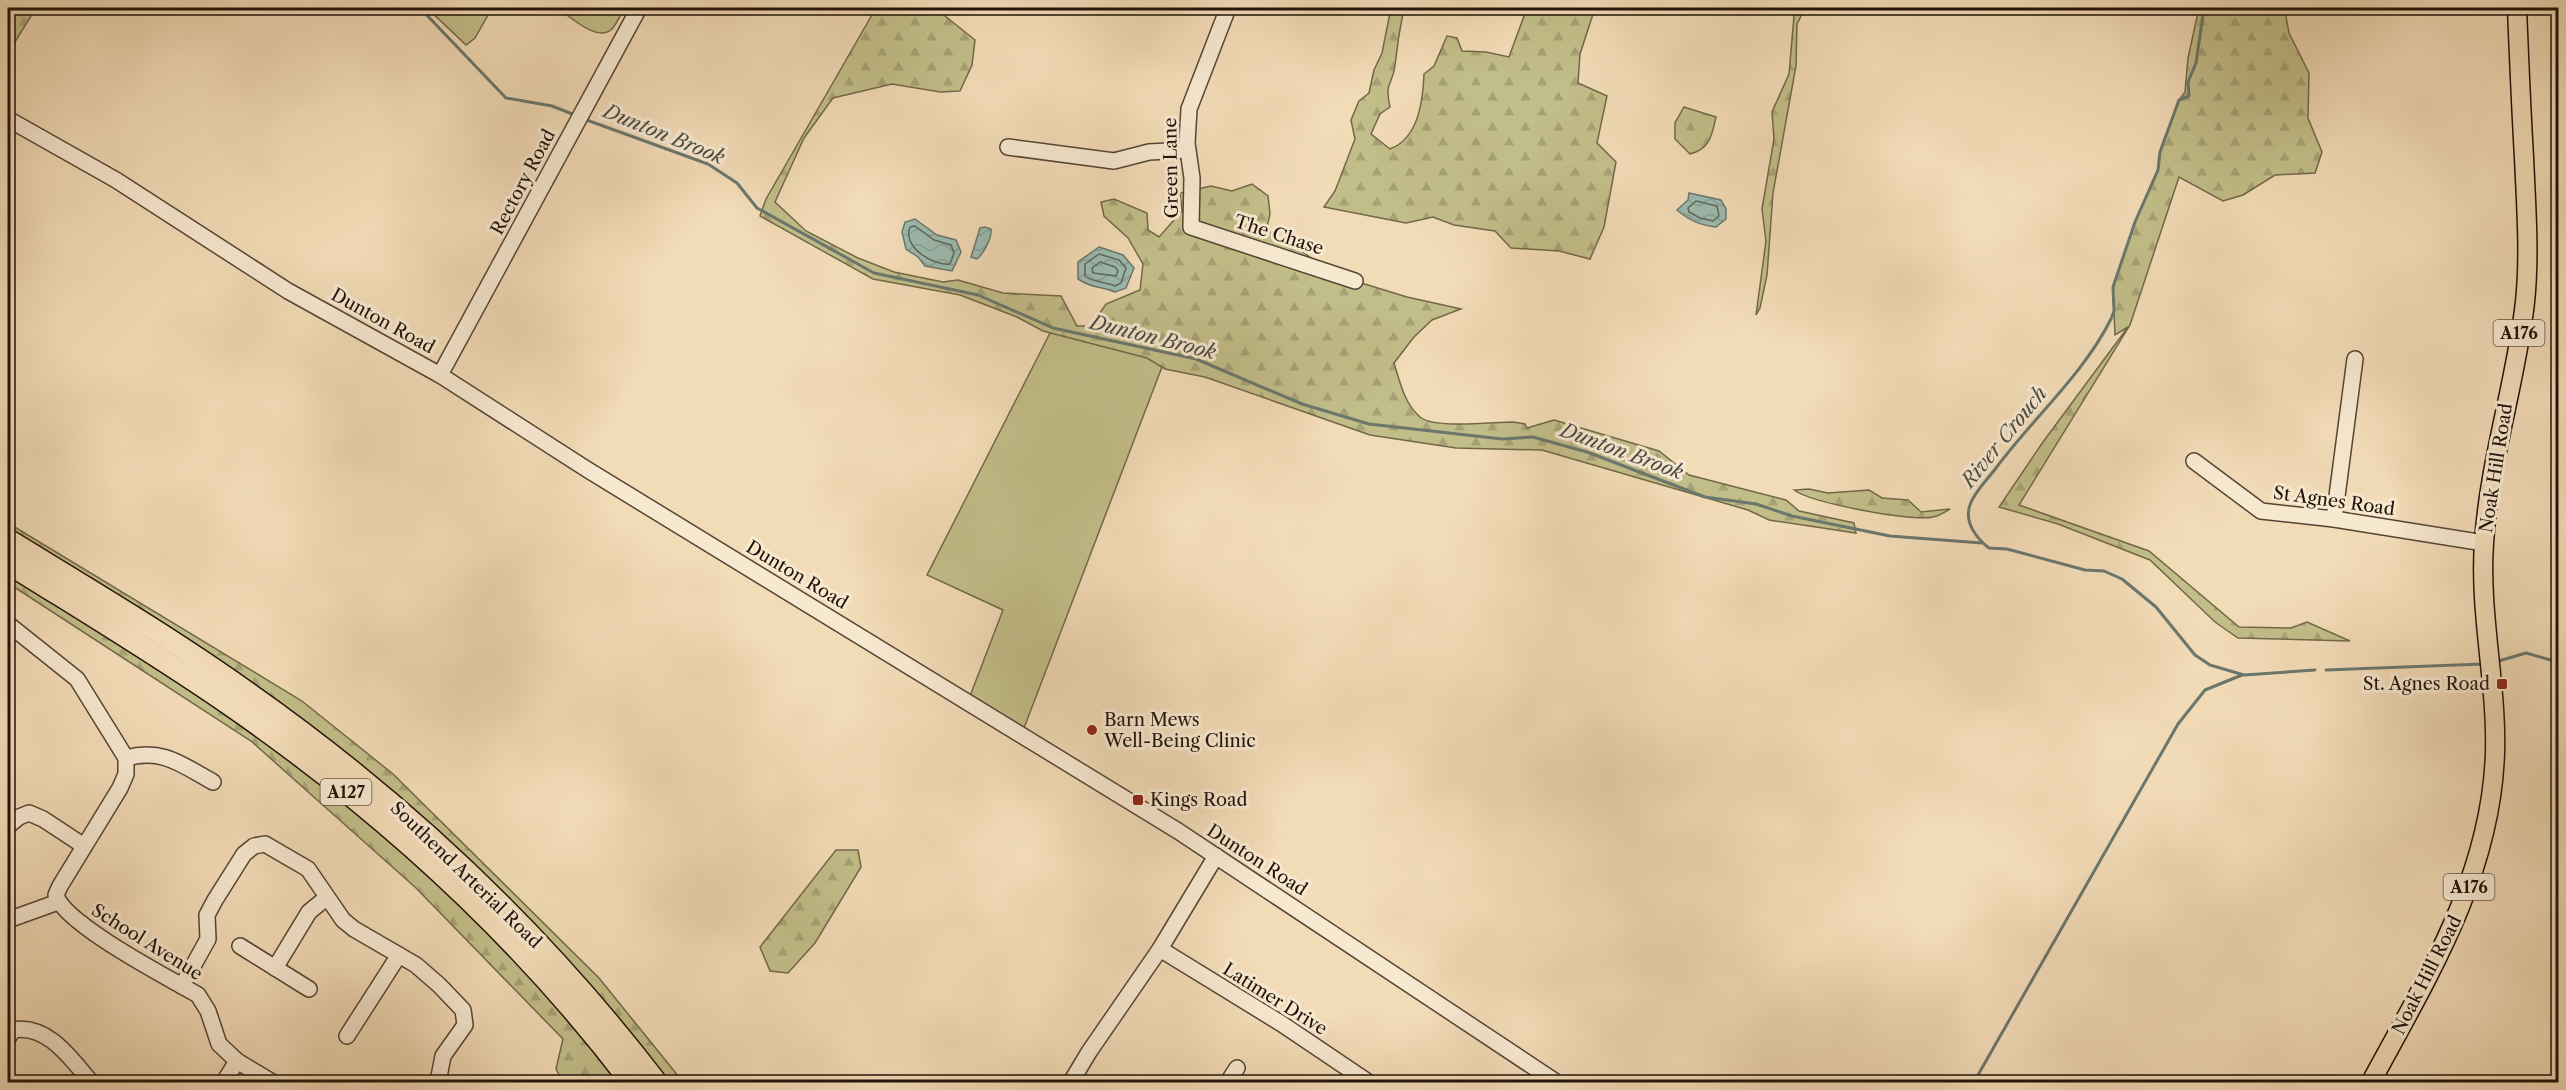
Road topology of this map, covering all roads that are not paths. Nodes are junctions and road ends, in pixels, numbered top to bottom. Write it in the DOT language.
graph roads {
  1 [pos="639,8"];
  2 [pos="1228,8"];
  3 [pos="2517,8"];
  4 [pos="8,119"];
  5 [pos="1008,147"];
  6 [pos="1187,150"];
  7 [pos="1191,227"];
  8 [pos="1355,281"];
  9 [pos="2355,359"];
  10 [pos="440,375"];
  11 [pos="2194,460"];
  12 [pos="2334,519"];
  13 [pos="8,540"];
  14 [pos="2484,543"];
  15 [pos="8,563"];
  16 [pos="8,624"];
  17 [pos="126,758"];
  18 [pos="213,783"];
  19 [pos="8,826"];
  20 [pos="84,846"];
  21 [pos="1216,855"];
  22 [pos="326,897"];
  23 [pos="58,902"];
  24 [pos="8,920"];
  25 [pos="240,946"];
  26 [pos="1160,949"];
  27 [pos="399,955"];
  28 [pos="275,968"];
  29 [pos="182,986"];
  30 [pos="309,989"];
  31 [pos="347,1036"];
  32 [pos="8,1038"];
  33 [pos="237,1061"];
  34 [pos="1237,1068"];
  35 [pos="91,1083"];
  36 [pos="224,1083"];
  37 [pos="272,1083"];
  38 [pos="438,1083"];
  39 [pos="631,1083"];
  40 [pos="656,1083"];
  41 [pos="1071,1083"];
  42 [pos="1228,1083"];
  43 [pos="1368,1083"];
  44 [pos="1556,1083"];
  45 [pos="2371,1083"];
  1 -- 10 [label="street, Rectory Road"];
  2 -- 6 [label="street, Green Lane"];
  3 -- 14 [label="main road, Noak Hill Road / A176"];
  4 -- 10 [label="street, Dunton Road"];
  5 -- 6 [label="street"];
  6 -- 7 [label="street, Green Lane"];
  7 -- 8 [label="street, The Chase"];
  9 -- 12 [label="street"];
  10 -- 21 [label="street, Dunton Road"];
  11 -- 12 [label="street, St Agnes Road"];
  12 -- 14 [label="street, St Agnes Road"];
  13 -- 40 [label="highway, Southend Arterial Road / A127"];
  14 -- 45 [label="main road, Noak Hill Road / A176"];
  15 -- 39 [label="highway, Southend Arterial Road / A127"];
  16 -- 17 [label="street"];
  17 -- 18 [label="street"];
  17 -- 20 [label="street"];
  19 -- 20 [label="street"];
  20 -- 23 [label="street"];
  21 -- 26 [label="street"];
  21 -- 44 [label="street, Dunton Road"];
  22 -- 27 [label="street"];
  22 -- 28 [label="street"];
  22 -- 29 [label="street"];
  23 -- 24 [label="street"];
  23 -- 29 [label="street, School Avenue"];
  25 -- 28 [label="street"];
  26 -- 41 [label="street"];
  26 -- 43 [label="street, Latimer Drive"];
  27 -- 31 [label="street"];
  27 -- 38 [label="street"];
  28 -- 30 [label="street"];
  29 -- 33 [label="street, School Avenue"];
  32 -- 35 [label="street"];
  33 -- 36 [label="street"];
  33 -- 37 [label="street, School Avenue"];
  34 -- 42 [label="street"];
}
